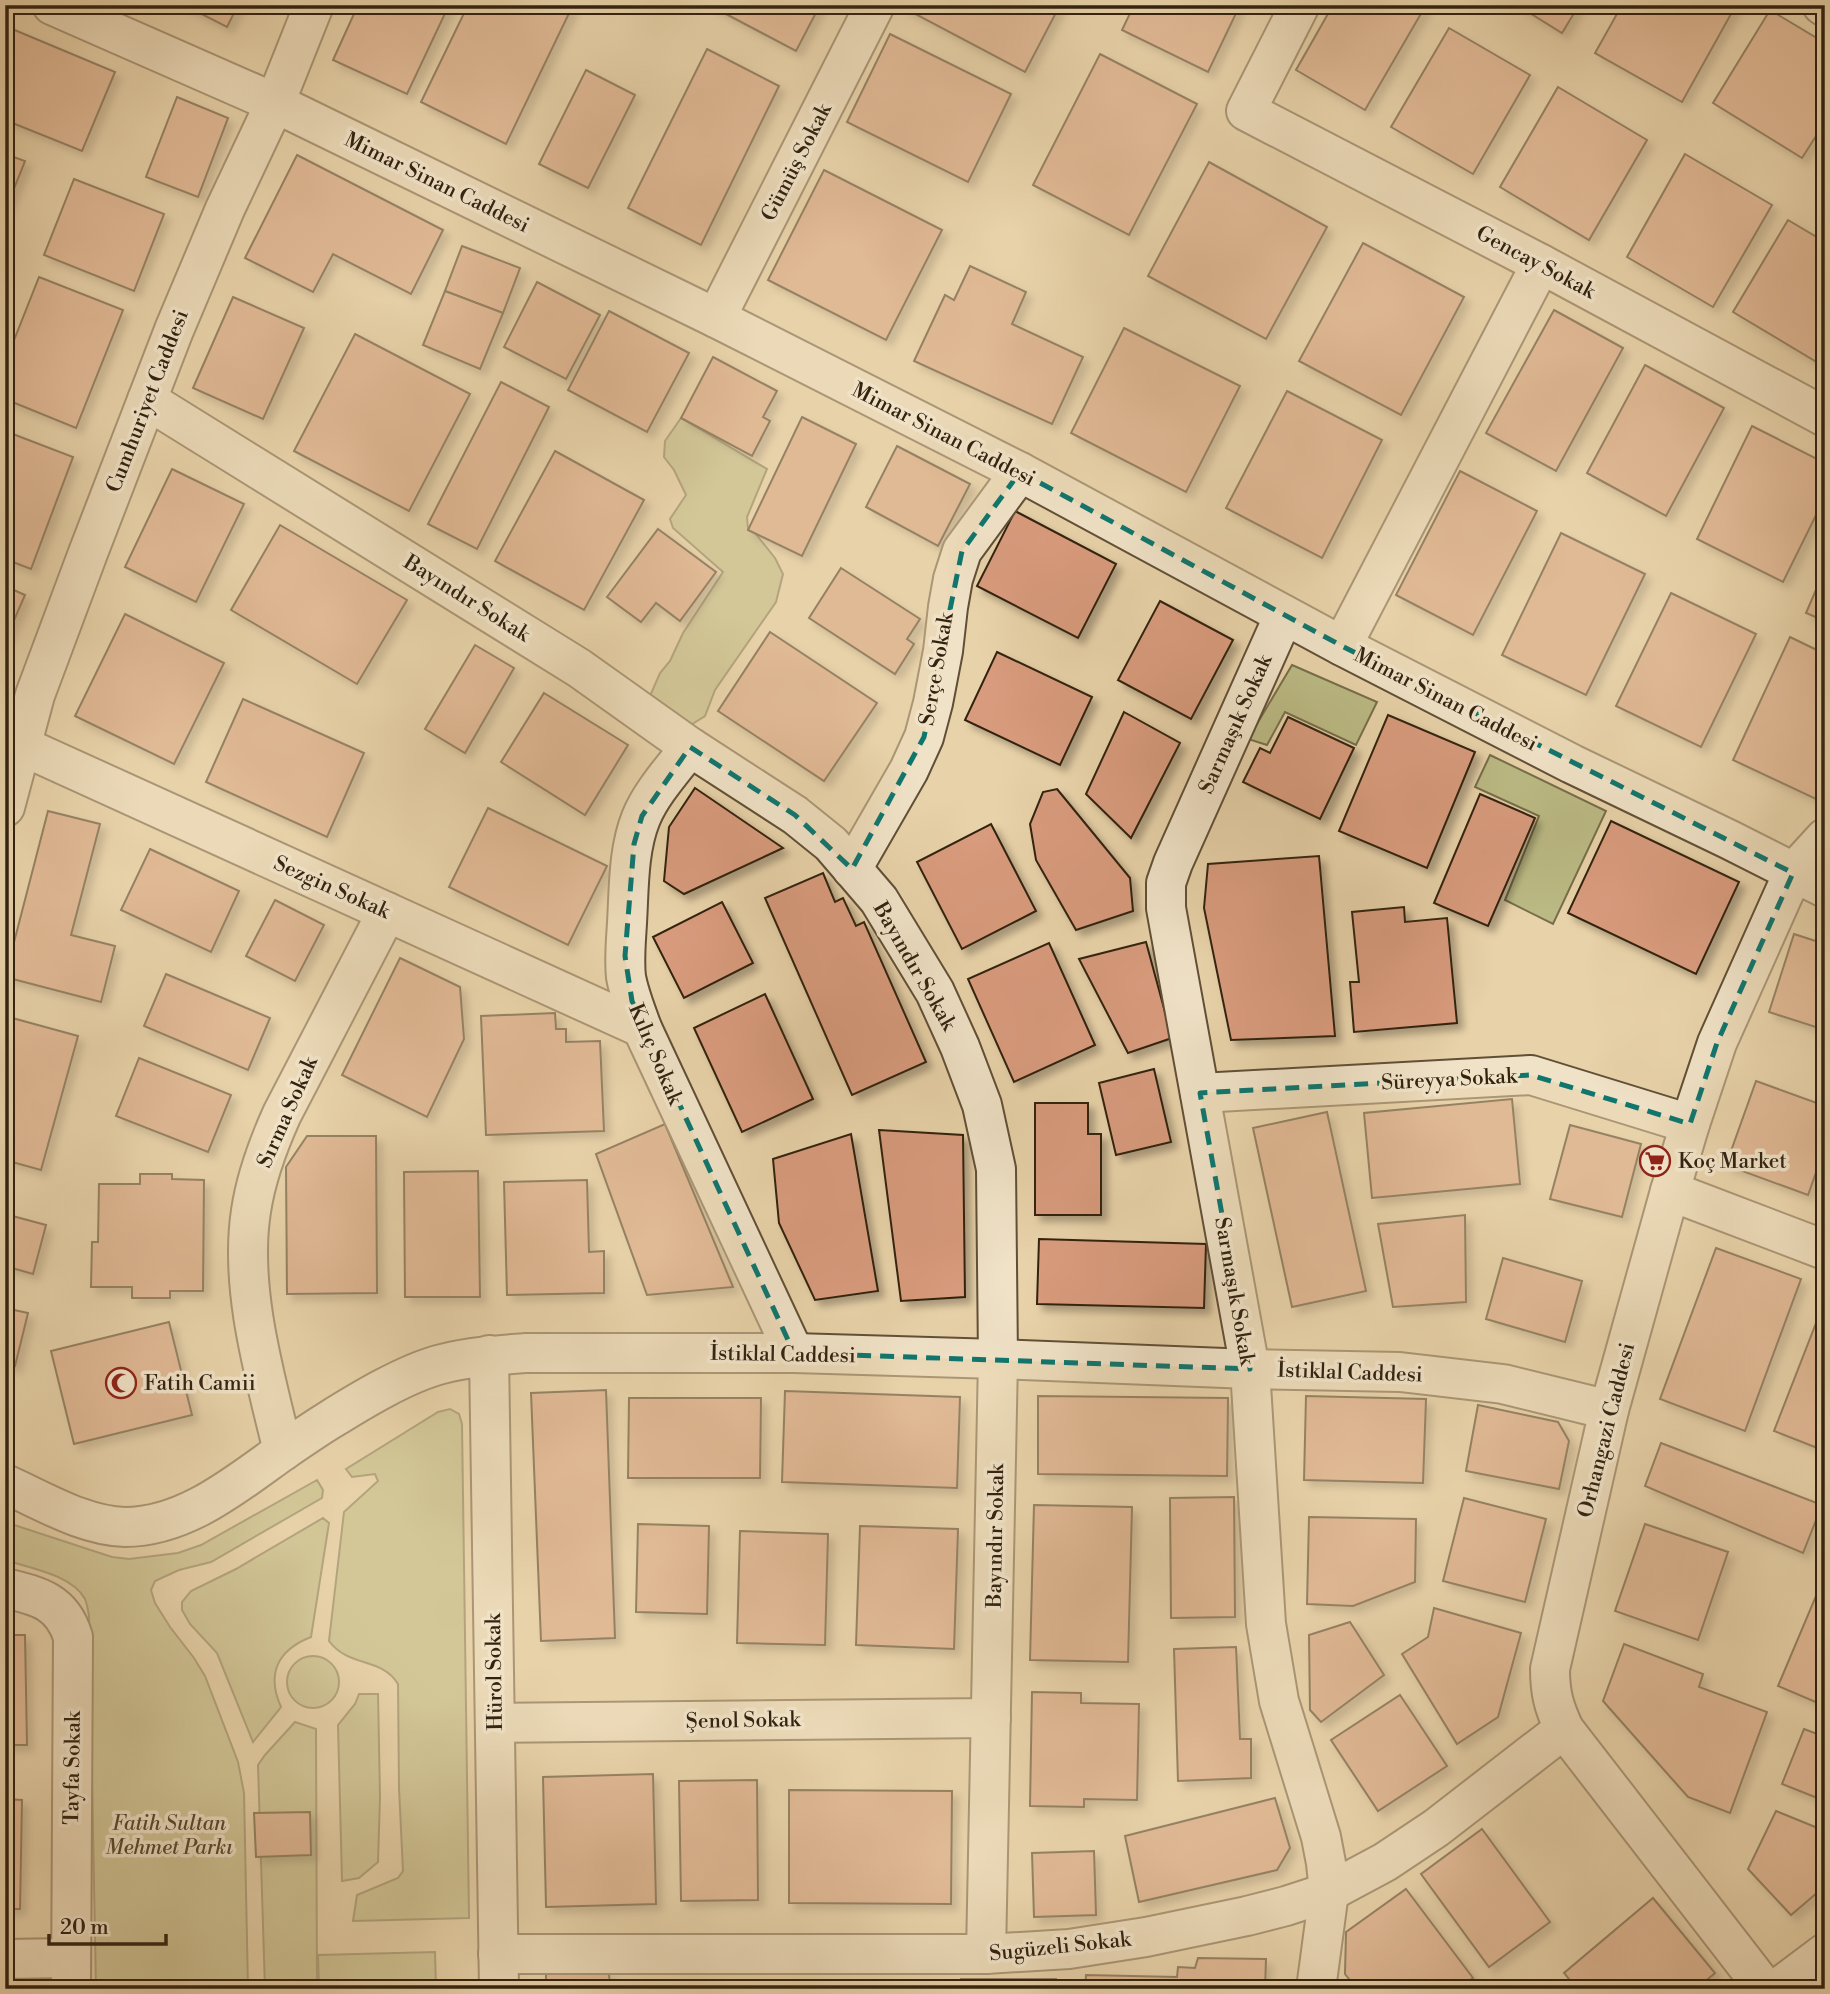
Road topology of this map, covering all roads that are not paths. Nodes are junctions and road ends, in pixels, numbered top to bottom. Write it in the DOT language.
graph roads {
  1 [pos="52,5"];
  2 [pos="314,5"];
  3 [pos="876,5"];
  4 [pos="1300,5"];
  5 [pos="275,103"];
  6 [pos="1541,264"];
  7 [pos="716,318"];
  8 [pos="147,400"];
  9 [pos="1825,417"];
  10 [pos="1020,472"];
  11 [pos="1284,615"];
  12 [pos="1342,646"];
  13 [pos="22,746"];
  14 [pos="690,747"];
  15 [pos="5,807"];
  16 [pos="1825,838"];
  17 [pos="852,869"];
  18 [pos="1809,881"];
  19 [pos="387,912"];
  20 [pos="642,1028"];
  21 [pos="1200,1093"];
  22 [pos="1690,1124"];
  23 [pos="1670,1191"];
  24 [pos="1825,1250"];
  25 [pos="794,1353"];
  26 [pos="489,1355"];
  27 [pos="998,1359"];
  28 [pos="1250,1370"];
  29 [pos="1609,1409"];
  30 [pos="283,1451"];
  31 [pos="5,1485"];
  32 [pos="5,1588"];
  33 [pos="991,1718"];
  34 [pos="495,1723"];
  35 [pos="1564,1729"];
  36 [pos="1329,1892"];
  37 [pos="1825,1952"];
  38 [pos="986,1954"];
  39 [pos="5,1959"];
  40 [pos="498,1971"];
  41 [pos="70,1974"];
  42 [pos="1316,1989"];
  43 [pos="1765,1989"];
  44 [pos="1777,1989"];
  1 -- 5 [label="street, Mimar Sinan Caddesi"];
  2 -- 5 [label="street, Cumhuriyet Caddesi"];
  3 -- 7 [label="street, Gümüş Sokak"];
  4 -- 6 [label="street, Gencay Sokak"];
  5 -- 7 [label="street, Mimar Sinan Caddesi"];
  5 -- 8 [label="street, Cumhuriyet Caddesi"];
  6 -- 9 [label="street, Gencay Sokak"];
  6 -- 12 [label="street"];
  7 -- 10 [label="street, Mimar Sinan Caddesi"];
  8 -- 13 [label="street, Cumhuriyet Caddesi"];
  8 -- 14 [label="street, Bayındır Sokak"];
  10 -- 11 [label="street, Mimar Sinan Caddesi"];
  10 -- 17 [label="street, Serçe Sokak"];
  11 -- 12 [label="street, Mimar Sinan Caddesi"];
  11 -- 21 [label="street, Sarmaşık Sokak"];
  12 -- 18 [label="street, Mimar Sinan Caddesi"];
  13 -- 15 [label="street, Cumhuriyet Caddesi"];
  13 -- 19 [label="street, Sezgin Sokak"];
  14 -- 17 [label="street, Bayındır Sokak"];
  14 -- 20 [label="street, Kılıç Sokak"];
  16 -- 18 [label="street, Orhangazi Caddesi"];
  17 -- 27 [label="street, Bayındır Sokak"];
  18 -- 22 [label="street, Orhangazi Caddesi"];
  19 -- 20 [label="street, Sezgin Sokak"];
  19 -- 30 [label="street, Sırma Sokak"];
  20 -- 25 [label="street, Kılıç Sokak"];
  21 -- 22 [label="street, Süreyya Sokak"];
  21 -- 28 [label="street, Sarmaşık Sokak"];
  22 -- 23 [label="street, Orhangazi Caddesi"];
  23 -- 24 [label="street"];
  23 -- 29 [label="street, Orhangazi Caddesi"];
  25 -- 26 [label="street, İstiklal Caddesi"];
  25 -- 27 [label="street, İstiklal Caddesi"];
  26 -- 30 [label="street, İstiklal Caddesi"];
  26 -- 34 [label="street, Hürol Sokak"];
  27 -- 28 [label="street, İstiklal Caddesi"];
  27 -- 33 [label="street, Bayındır Sokak"];
  28 -- 29 [label="street, İstiklal Caddesi"];
  28 -- 36 [label="street, Sarmaşık Sokak"];
  29 -- 35 [label="street, Orhangazi Caddesi"];
  30 -- 31 [label="street, İstiklal Caddesi"];
  32 -- 41 [label="street, Tayfa Sokak"];
  33 -- 34 [label="street, Şenol Sokak"];
  33 -- 38 [label="street, Bayındır Sokak"];
  34 -- 40 [label="street, Hürol Sokak"];
  35 -- 36 [label="street, Sugüzeli Sokak"];
  35 -- 43 [label="street, Orhangazi Caddesi"];
  36 -- 38 [label="street, Sugüzeli Sokak"];
  36 -- 42 [label="street, Sarmaşık Sokak"];
  37 -- 44 [label="street"];
  38 -- 40 [label="street, Sugüzeli Sokak"];
  39 -- 41 [label="street"];
}
